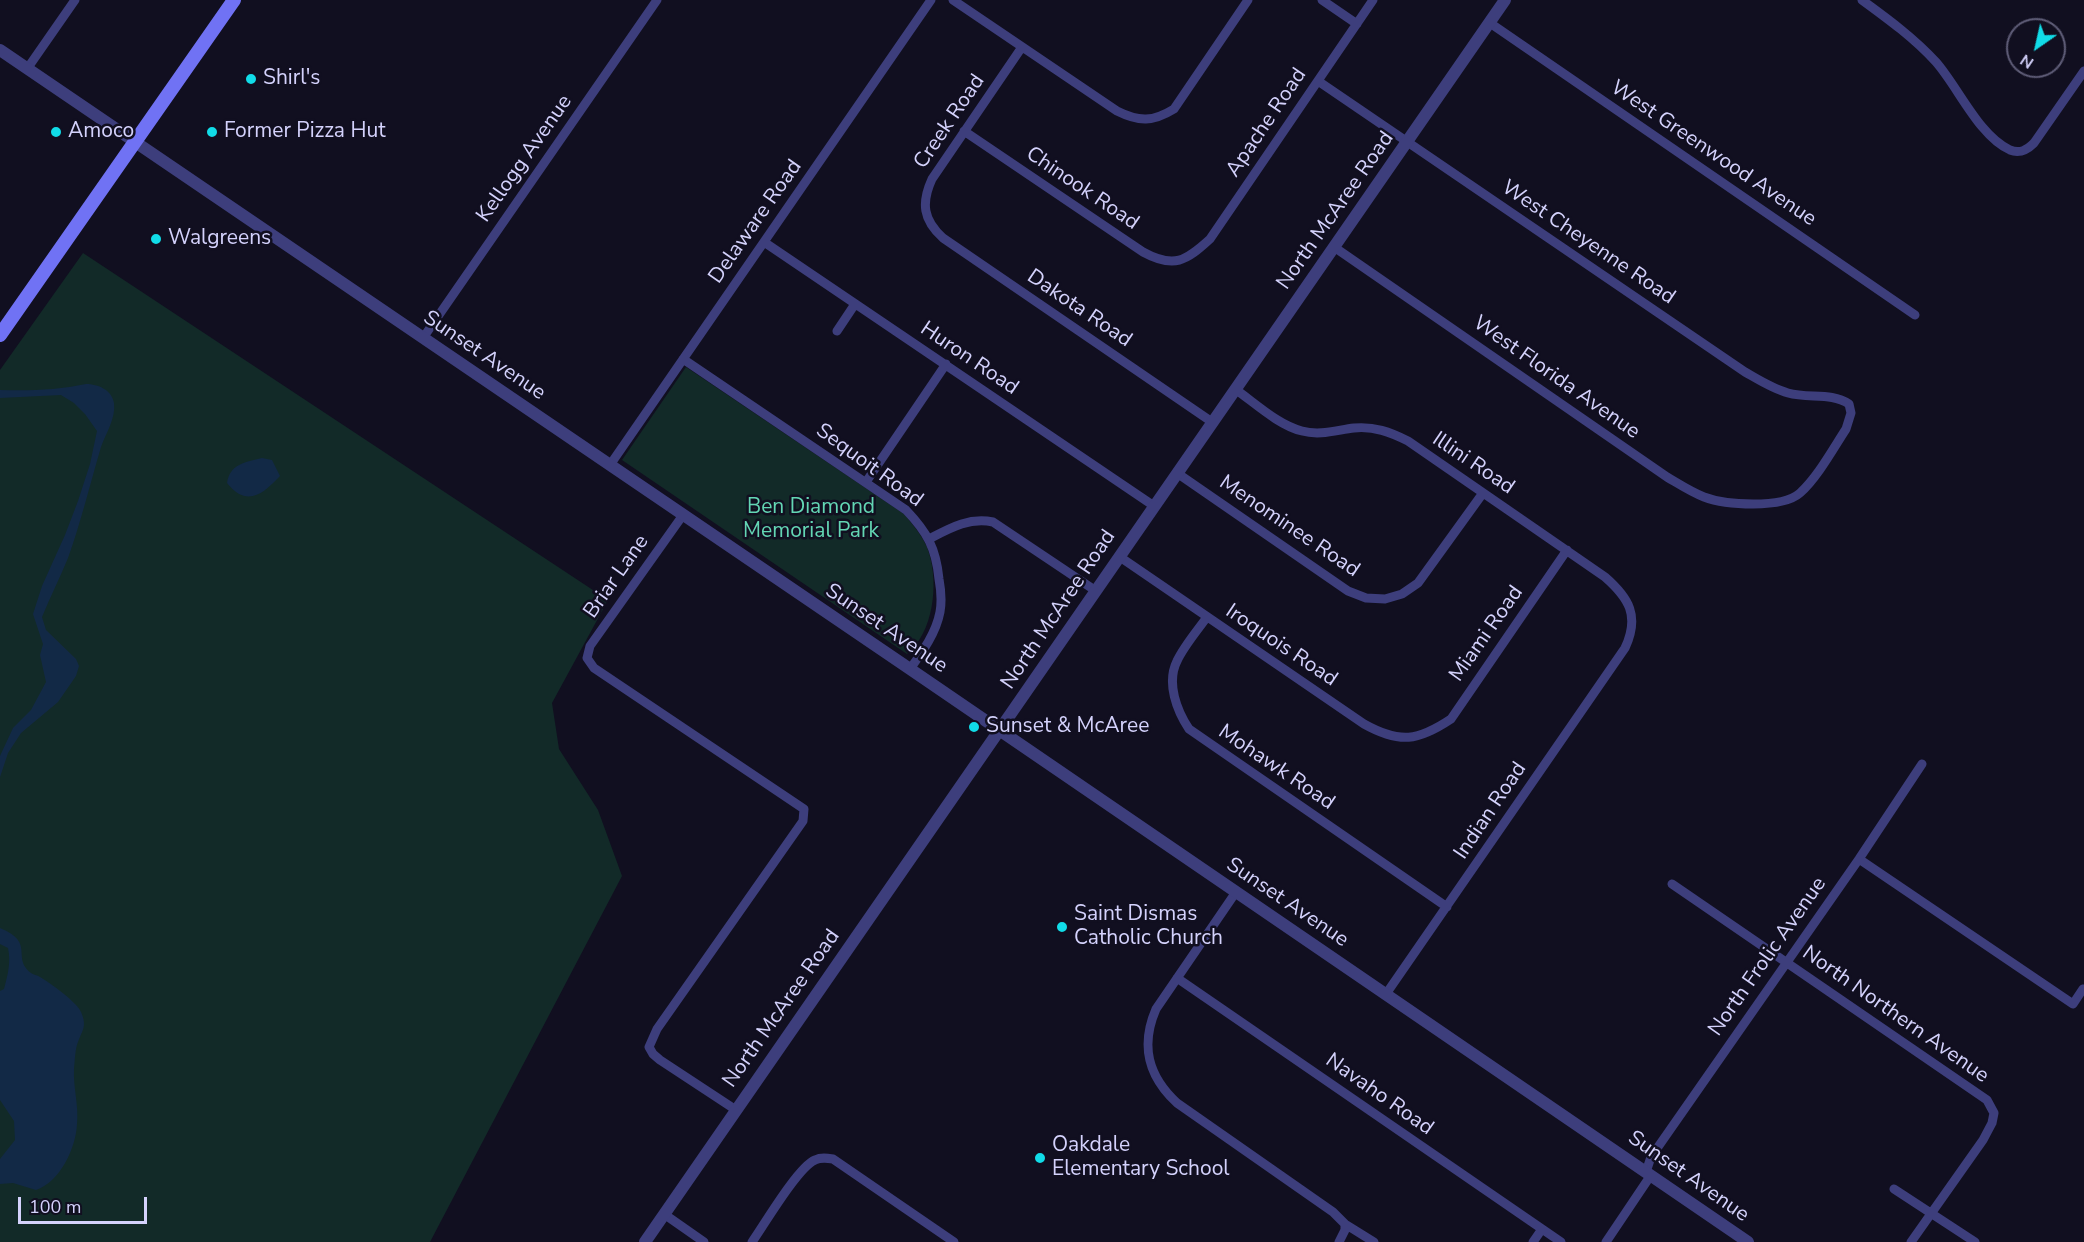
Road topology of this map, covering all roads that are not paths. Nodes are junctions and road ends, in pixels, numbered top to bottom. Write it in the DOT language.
graph roads {
  1 [pos="75,0"];
  2 [pos="234,0"];
  3 [pos="657,0"];
  4 [pos="932,0"];
  5 [pos="953,0"];
  6 [pos="1248,0"];
  7 [pos="1322,0"];
  8 [pos="1373,0"];
  9 [pos="1505,0"];
  10 [pos="1862,0"];
  11 [pos="1490,22"];
  12 [pos="1357,24"];
  13 [pos="1022,46"];
  14 [pos="0,50"];
  15 [pos="27,69"];
  16 [pos="2084,71"];
  17 [pos="1318,81"];
  18 [pos="964,131"];
  19 [pos="1408,141"];
  20 [pos="135,142"];
  21 [pos="929,222"];
  22 [pos="764,242"];
  23 [pos="1334,248"];
  24 [pos="1185,260"];
  25 [pos="855,304"];
  26 [pos="1915,315"];
  27 [pos="837,331"];
  28 [pos="0,334"];
  29 [pos="423,338"];
  30 [pos="683,359"];
  31 [pos="946,364"];
  32 [pos="1235,389"];
  33 [pos="1850,404"];
  34 [pos="1212,422"];
  35 [pos="610,465"];
  36 [pos="1177,473"];
  37 [pos="866,482"];
  38 [pos="1483,493"];
  39 [pos="1154,506"];
  40 [pos="683,515"];
  41 [pos="929,539"];
  42 [pos="1567,550"];
  43 [pos="1120,557"];
  44 [pos="1096,591"];
  45 [pos="1207,617"];
  46 [pos="1625,648"];
  47 [pos="910,669"];
  48 [pos="1000,730"];
  49 [pos="1432,732"];
  50 [pos="1922,764"];
  51 [pos="1859,859"];
  52 [pos="1671,884"];
  53 [pos="1236,892"];
  54 [pos="1447,907"];
  55 [pos="1786,962"];
  56 [pos="1177,978"];
  57 [pos="2083,989"];
  58 [pos="1386,994"];
  59 [pos="736,1110"];
  60 [pos="1649,1173"];
  61 [pos="1894,1189"];
  62 [pos="1931,1212"];
  63 [pos="664,1214"];
  64 [pos="1345,1224"];
  65 [pos="1542,1229"];
  66 [pos="645,1242"];
  67 [pos="704,1242"];
  68 [pos="752,1242"];
  69 [pos="954,1242"];
  70 [pos="1339,1242"];
  71 [pos="1374,1242"];
  72 [pos="1533,1242"];
  73 [pos="1561,1242"];
  74 [pos="1606,1242"];
  75 [pos="1748,1242"];
  76 [pos="1911,1242"];
  77 [pos="1975,1242"];
  1 -- 15 [label="street"];
  2 -- 20 [label="main road"];
  3 -- 29 [label="street, Kellogg Avenue"];
  4 -- 22 [label="street, Delaware Road"];
  5 -- 13 [label="street"];
  6 -- 13 [label="street"];
  7 -- 12 [label="street"];
  8 -- 12 [label="street, Apache Road"];
  9 -- 11 [label="street, North McAree Road"];
  10 -- 16 [label="street"];
  11 -- 19 [label="street, North McAree Road"];
  11 -- 26 [label="street, West Greenwood Avenue"];
  12 -- 17 [label="street, Apache Road"];
  13 -- 18 [label="street, Creek Road"];
  14 -- 15 [label="street, Sunset Avenue"];
  15 -- 20 [label="street, Sunset Avenue"];
  17 -- 19 [label="street, West Cheyenne Road"];
  17 -- 24 [label="street, Apache Road"];
  18 -- 21 [label="street, Creek Road"];
  18 -- 24 [label="street, Chinook Road"];
  19 -- 23 [label="street, North McAree Road"];
  19 -- 33 [label="street, West Cheyenne Road"];
  20 -- 28 [label="main road"];
  20 -- 29 [label="street, Sunset Avenue"];
  21 -- 34 [label="street, Dakota Road"];
  22 -- 25 [label="street, Huron Road"];
  22 -- 30 [label="street, Delaware Road"];
  23 -- 32 [label="street, North McAree Road"];
  23 -- 33 [label="street, West Florida Avenue"];
  25 -- 27 [label="street"];
  25 -- 31 [label="street, Huron Road"];
  29 -- 35 [label="street, Sunset Avenue"];
  30 -- 35 [label="street, Delaware Road"];
  30 -- 37 [label="street, Sequoit Road"];
  31 -- 37 [label="street"];
  31 -- 39 [label="street, Huron Road"];
  32 -- 34 [label="street, North McAree Road"];
  32 -- 38 [label="street, Illini Road"];
  34 -- 36 [label="street, North McAree Road"];
  35 -- 40 [label="street, Sunset Avenue"];
  36 -- 38 [label="street, Menominee Road"];
  36 -- 39 [label="street, North McAree Road"];
  37 -- 41 [label="street, Sequoit Road"];
  38 -- 42 [label="street, Illini Road"];
  39 -- 43 [label="street, North McAree Road"];
  40 -- 47 [label="street, Sunset Avenue"];
  40 -- 59 [label="street, Briar Lane"];
  41 -- 44 [label="street, Sequoit Road"];
  41 -- 47 [label="street"];
  42 -- 46 [label="street, Illini Road"];
  42 -- 49 [label="street, Miami Road"];
  43 -- 44 [label="street, North McAree Road"];
  43 -- 45 [label="street, Iroquois Road"];
  44 -- 48 [label="street, North McAree Road"];
  45 -- 49 [label="street, Iroquois Road"];
  45 -- 54 [label="street, Mohawk Road"];
  46 -- 54 [label="street, Indian Road"];
  47 -- 48 [label="street, Sunset Avenue"];
  48 -- 53 [label="street, Sunset Avenue"];
  48 -- 59 [label="street, North McAree Road"];
  50 -- 51 [label="street, North Frolic Avenue"];
  51 -- 55 [label="street, North Frolic Avenue"];
  51 -- 57 [label="street"];
  52 -- 55 [label="street, North Northern Avenue"];
  53 -- 56 [label="street"];
  53 -- 58 [label="street, Sunset Avenue"];
  54 -- 58 [label="street, Indian Road"];
  55 -- 60 [label="street, North Frolic Avenue"];
  55 -- 62 [label="street, North Northern Avenue"];
  56 -- 64 [label="street"];
  56 -- 65 [label="street, Navaho Road"];
  58 -- 60 [label="street, Sunset Avenue"];
  59 -- 63 [label="street, North McAree Road"];
  60 -- 74 [label="street, North Frolic Avenue"];
  60 -- 75 [label="street, Sunset Avenue"];
  61 -- 62 [label="street"];
  62 -- 76 [label="street, North Northern Avenue"];
  62 -- 77 [label="street"];
  63 -- 66 [label="street, North McAree Road"];
  63 -- 67 [label="street"];
  64 -- 70 [label="street"];
  64 -- 71 [label="street"];
  65 -- 72 [label="street"];
  65 -- 73 [label="street, Navaho Road"];
  68 -- 69 [label="street"];
}
